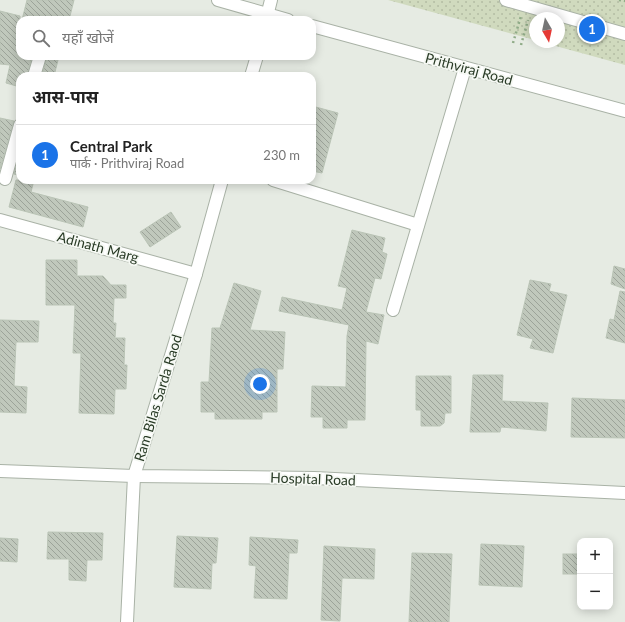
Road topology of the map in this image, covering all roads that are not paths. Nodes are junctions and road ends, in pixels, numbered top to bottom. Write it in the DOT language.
graph roads {
  1 [pos="218,0"];
  2 [pos="271,0"];
  3 [pos="506,0"];
  4 [pos="264,16"];
  5 [pos="267,16"];
  6 [pos="316,27"];
  7 [pos="625,34"];
  8 [pos="39,60"];
  9 [pos="255,60"];
  10 [pos="465,68"];
  11 [pos="35,72"];
  12 [pos="252,72"];
  13 [pos="625,111"];
  14 [pos="16,139"];
  15 [pos="5,179"];
  16 [pos="221,184"];
  17 [pos="286,184"];
  18 [pos="0,220"];
  19 [pos="418,226"];
  20 [pos="196,274"];
  21 [pos="393,310"];
  22 [pos="0,471"];
  23 [pos="134,476"];
  24 [pos="625,493"];
  25 [pos="127,622"];
  1 -- 4 [label="street"];
  2 -- 5 [label="street"];
  3 -- 7 [label="street"];
  6 -- 10 [label="street, Prithviraj Road"];
  8 -- 11 [label="street"];
  9 -- 12 [label="street"];
  10 -- 13 [label="street, Prithviraj Road"];
  10 -- 19 [label="street"];
  14 -- 15 [label="street"];
  16 -- 20 [label="street, Ram Bilas Sarda Raod"];
  17 -- 19 [label="street"];
  18 -- 20 [label="street, Adinath Marg"];
  19 -- 21 [label="street"];
  20 -- 23 [label="street, Ram Bilas Sarda Raod"];
  22 -- 23 [label="street, Hospital Road"];
  23 -- 24 [label="street, Hospital Road"];
  23 -- 25 [label="street, Ram Bilas Sarda Raod"];
}
